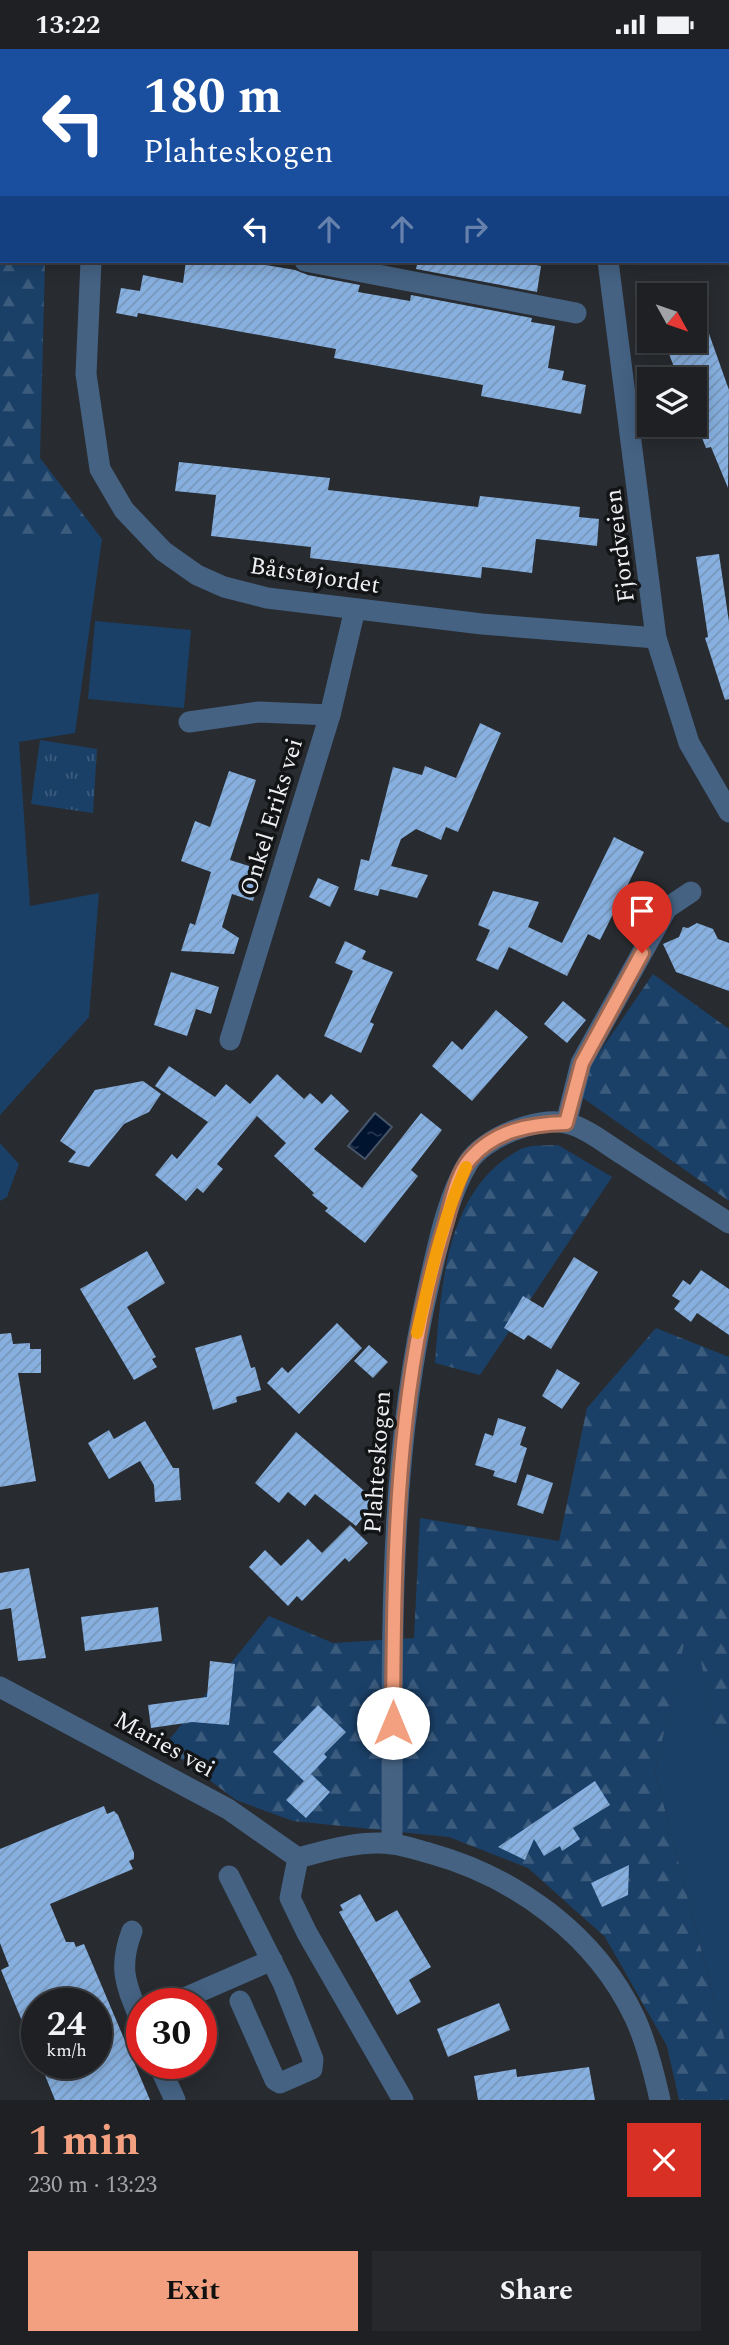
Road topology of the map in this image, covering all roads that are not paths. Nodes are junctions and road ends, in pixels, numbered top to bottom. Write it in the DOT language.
graph roads {
  1 [pos="91,263"];
  2 [pos="315,263"];
  3 [pos="608,263"];
  4 [pos="576,313"];
  5 [pos="355,609"];
  6 [pos="656,638"];
  7 [pos="330,715"];
  8 [pos="189,722"];
  9 [pos="729,811"];
  10 [pos="691,891"];
  11 [pos="230,1040"];
  12 [pos="566,1123"];
  13 [pos="729,1223"];
  14 [pos="0,1687"];
  15 [pos="392,1843"];
  16 [pos="298,1858"];
  17 [pos="229,1876"];
  18 [pos="132,1931"];
  19 [pos="272,1960"];
  20 [pos="128,1988"];
  21 [pos="208,1988"];
  22 [pos="240,2001"];
  23 [pos="165,2079"];
  24 [pos="175,2100"];
  25 [pos="403,2100"];
  26 [pos="660,2100"];
  1 -- 5 [label="street, Båtstøjordet"];
  2 -- 4 [label="street"];
  3 -- 6 [label="street, Fjordveien"];
  5 -- 6 [label="street, Båtstøjordet"];
  5 -- 7 [label="street, Onkel Eriks vei"];
  6 -- 9 [label="street, Fjordveien"];
  7 -- 8 [label="street"];
  7 -- 11 [label="street, Onkel Eriks vei"];
  10 -- 12 [label="street"];
  12 -- 13 [label="street"];
  12 -- 15 [label="street, Plahteskogen"];
  14 -- 16 [label="street, Maries vei"];
  15 -- 16 [label="street"];
  15 -- 26 [label="street"];
  16 -- 25 [label="street"];
  17 -- 19 [label="street"];
  18 -- 20 [label="street"];
  19 -- 21 [label="street"];
  19 -- 22 [label="street"];
  23 -- 24 [label="street"];
}
